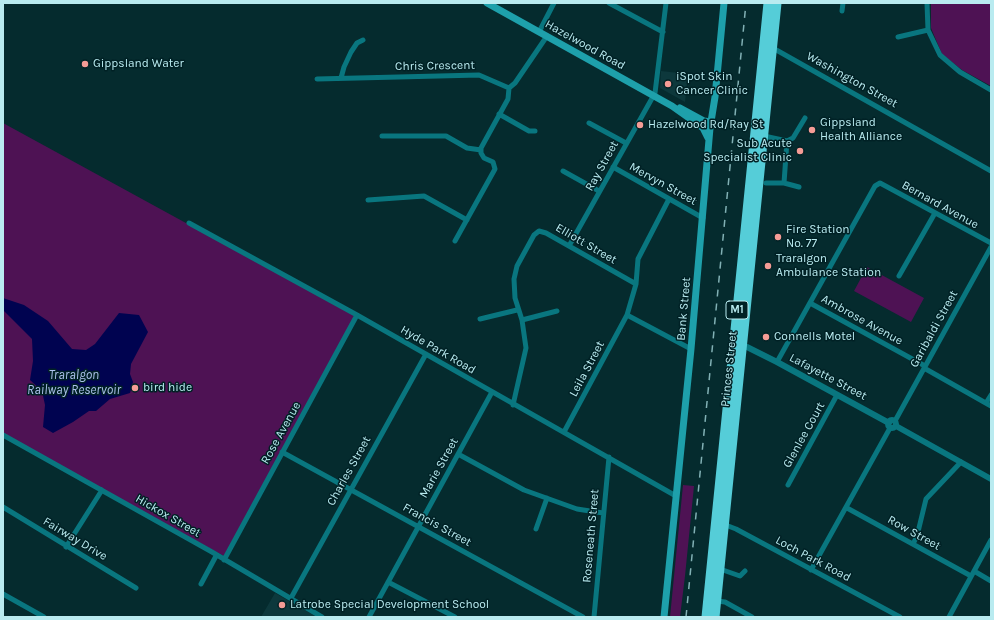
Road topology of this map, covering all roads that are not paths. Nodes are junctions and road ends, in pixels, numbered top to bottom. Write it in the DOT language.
graph roads {
  1 [pos="486,3"];
  2 [pos="554,3"];
  3 [pos="610,3"];
  4 [pos="666,3"];
  5 [pos="724,3"];
  6 [pos="768,3"];
  7 [pos="777,3"];
  8 [pos="843,3"];
  9 [pos="927,3"];
  10 [pos="842,11"];
  11 [pos="928,30"];
  12 [pos="539,32"];
  13 [pos="663,32"];
  14 [pos="547,36"];
  15 [pos="898,37"];
  16 [pos="363,40"];
  17 [pos="769,46"];
  18 [pos="341,78"];
  19 [pos="317,79"];
  20 [pos="509,88"];
  21 [pos="991,90"];
  22 [pos="654,95"];
  23 [pos="499,114"];
  24 [pos="805,118"];
  25 [pos="589,123"];
  26 [pos="709,126"];
  27 [pos="535,131"];
  28 [pos="382,136"];
  29 [pos="764,136"];
  30 [pos="787,141"];
  31 [pos="626,143"];
  32 [pos="480,150"];
  33 [pos="613,167"];
  34 [pos="563,171"];
  35 [pos="991,171"];
  36 [pos="766,183"];
  37 [pos="784,183"];
  38 [pos="799,187"];
  39 [pos="599,191"];
  40 [pos="669,198"];
  41 [pos="368,200"];
  42 [pos="935,213"];
  43 [pos="703,218"];
  44 [pos="467,220"];
  45 [pos="189,224"];
  46 [pos="455,242"];
  47 [pos="991,243"];
  48 [pos="569,246"];
  49 [pos="991,247"];
  50 [pos="899,276"];
  51 [pos="636,284"];
  52 [pos="810,303"];
  53 [pos="517,310"];
  54 [pos="557,311"];
  55 [pos="627,315"];
  56 [pos="357,316"];
  57 [pos="480,319"];
  58 [pos="522,320"];
  59 [pos="738,346"];
  60 [pos="691,348"];
  61 [pos="426,354"];
  62 [pos="777,362"];
  63 [pos="924,367"];
  64 [pos="492,392"];
  65 [pos="837,395"];
  66 [pos="991,395"];
  67 [pos="989,404"];
  68 [pos="513,405"];
  69 [pos="892,424"];
  70 [pos="564,432"];
  71 [pos="3,435"];
  72 [pos="282,452"];
  73 [pos="458,454"];
  74 [pos="608,457"];
  75 [pos="961,462"];
  76 [pos="991,479"];
  77 [pos="788,485"];
  78 [pos="351,489"];
  79 [pos="102,490"];
  80 [pos="676,496"];
  81 [pos="547,498"];
  82 [pos="3,507"];
  83 [pos="847,508"];
  84 [pos="603,513"];
  85 [pos="720,524"];
  86 [pos="418,526"];
  87 [pos="536,529"];
  88 [pos="991,540"];
  89 [pos="913,544"];
  90 [pos="66,547"];
  91 [pos="216,556"];
  92 [pos="224,560"];
  93 [pos="720,569"];
  94 [pos="812,570"];
  95 [pos="745,571"];
  96 [pos="973,574"];
  97 [pos="991,580"];
  98 [pos="388,582"];
  99 [pos="202,584"];
  100 [pos="136,588"];
  101 [pos="3,594"];
  102 [pos="291,598"];
  103 [pos="717,601"];
  104 [pos="44,617"];
  105 [pos="322,617"];
  106 [pos="369,617"];
  107 [pos="455,617"];
  108 [pos="583,617"];
  109 [pos="594,617"];
  110 [pos="664,617"];
  111 [pos="706,617"];
  112 [pos="714,617"];
  113 [pos="752,617"];
  114 [pos="900,617"];
  115 [pos="948,617"];
  1 -- 12 [label="main road, Hazelwood Road"];
  2 -- 12 [label="street"];
  3 -- 13 [label="street"];
  4 -- 13 [label="street, Ray Street"];
  5 -- 26 [label="main road"];
  6 -- 17 [label="highway, Princes Street / M1"];
  7 -- 17 [label="highway, Princes Street / M1"];
  8 -- 10 [label="street"];
  9 -- 11 [label="street"];
  11 -- 15 [label="street"];
  11 -- 21 [label="street"];
  12 -- 14 [label="main road, Hazelwood Road"];
  13 -- 22 [label="street, Ray Street"];
  14 -- 20 [label="street"];
  14 -- 22 [label="main road, Hazelwood Road"];
  16 -- 18 [label="street"];
  17 -- 29 [label="highway, Princes Street / M1"];
  17 -- 35 [label="street, Washington Street"];
  17 -- 59 [label="highway, Princes Street / M1"];
  18 -- 19 [label="street, Chris Crescent"];
  18 -- 20 [label="street, Chris Crescent"];
  20 -- 23 [label="street"];
  22 -- 26 [label="main road, Hazelwood Road"];
  22 -- 31 [label="street, Ray Street"];
  23 -- 27 [label="street"];
  23 -- 32 [label="street"];
  24 -- 30 [label="street"];
  25 -- 31 [label="street"];
  26 -- 43 [label="main road, Bank Street"];
  26 -- 43 [label="main road"];
  28 -- 32 [label="street"];
  29 -- 30 [label="street"];
  29 -- 59 [label="highway, Princes Street / M1"];
  30 -- 37 [label="street"];
  31 -- 33 [label="street, Ray Street"];
  32 -- 44 [label="street"];
  33 -- 39 [label="street, Ray Street"];
  33 -- 40 [label="street, Mervyn Street"];
  34 -- 39 [label="street"];
  36 -- 37 [label="street"];
  37 -- 38 [label="street"];
  39 -- 48 [label="street, Ray Street"];
  40 -- 43 [label="street, Mervyn Street"];
  40 -- 51 [label="street, Leila Street"];
  41 -- 44 [label="street"];
  42 -- 47 [label="street, Bernard Avenue"];
  42 -- 50 [label="street"];
  42 -- 52 [label="street, Bernard Avenue"];
  43 -- 60 [label="main road, Bank Street"];
  44 -- 46 [label="street"];
  45 -- 56 [label="street, Hyde Park Road"];
  48 -- 51 [label="street, Elliott Street"];
  48 -- 53 [label="street, Elliott Street"];
  49 -- 63 [label="street, Garibaldi Street"];
  51 -- 55 [label="street, Leila Street"];
  52 -- 62 [label="street"];
  52 -- 63 [label="street, Ambrose Avenue"];
  53 -- 57 [label="street"];
  53 -- 58 [label="street, Elliott Street"];
  54 -- 58 [label="street"];
  55 -- 60 [label="street"];
  55 -- 70 [label="street, Leila Street"];
  56 -- 61 [label="street, Hyde Park Road"];
  56 -- 72 [label="street, Rose Avenue"];
  58 -- 68 [label="street, Elliott Street"];
  59 -- 62 [label="street, Lafayette Street"];
  59 -- 85 [label="highway, Princes Street / M1"];
  60 -- 80 [label="main road, Bank Street"];
  61 -- 64 [label="street, Hyde Park Road"];
  61 -- 78 [label="street, Charles Street"];
  62 -- 65 [label="street, Lafayette Street"];
  63 -- 67 [label="street, Ambrose Avenue"];
  63 -- 69 [label="street, Garibaldi Street"];
  64 -- 68 [label="street, Hyde Park Road"];
  64 -- 73 [label="street, Marie Street"];
  65 -- 69 [label="street, Lafayette Street"];
  65 -- 77 [label="street, Glenlee Court"];
  66 -- 67 [label="street"];
  68 -- 70 [label="street, Hyde Park Road"];
  69 -- 75 [label="street, Lafayette Street"];
  69 -- 83 [label="street, Garibaldi Street"];
  70 -- 74 [label="street, Hyde Park Road"];
  71 -- 79 [label="street, Hickox Street"];
  72 -- 78 [label="street, Francis Street"];
  72 -- 92 [label="street, Rose Avenue"];
  73 -- 81 [label="street"];
  73 -- 86 [label="street, Marie Street"];
  74 -- 80 [label="street, Hyde Park Road"];
  74 -- 84 [label="street, Roseneath Street"];
  75 -- 76 [label="street, Lafayette Street"];
  75 -- 89 [label="street"];
  78 -- 86 [label="street, Francis Street"];
  78 -- 102 [label="street, Charles Street"];
  79 -- 90 [label="street"];
  79 -- 91 [label="street, Hickox Street"];
  80 -- 110 [label="main road, Bank Street"];
  81 -- 84 [label="street"];
  81 -- 87 [label="street"];
  82 -- 90 [label="street, Fairway Drive"];
  83 -- 89 [label="street, Row Street"];
  83 -- 94 [label="street, Garibaldi Street"];
  84 -- 109 [label="street, Roseneath Street"];
  85 -- 93 [label="highway, Princes Street / M1"];
  85 -- 94 [label="street, Loch Park Road"];
  85 -- 111 [label="highway, Princes Street / M1"];
  86 -- 98 [label="street, Marie Street"];
  86 -- 108 [label="street, Francis Street"];
  88 -- 96 [label="street"];
  89 -- 96 [label="street, Row Street"];
  90 -- 100 [label="street, Fairway Drive"];
  91 -- 92 [label="street, Hickox Street"];
  91 -- 99 [label="street"];
  92 -- 102 [label="street, Hickox Street"];
  93 -- 95 [label="street"];
  93 -- 103 [label="highway, Princes Street / M1"];
  94 -- 114 [label="street, Loch Park Road"];
  96 -- 97 [label="street, Row Street"];
  96 -- 115 [label="street"];
  98 -- 106 [label="street, Marie Street"];
  98 -- 107 [label="street"];
  101 -- 104 [label="street"];
  102 -- 105 [label="street, Hickox Street"];
  103 -- 112 [label="highway, Princes Street / M1"];
  103 -- 113 [label="street"];
}
